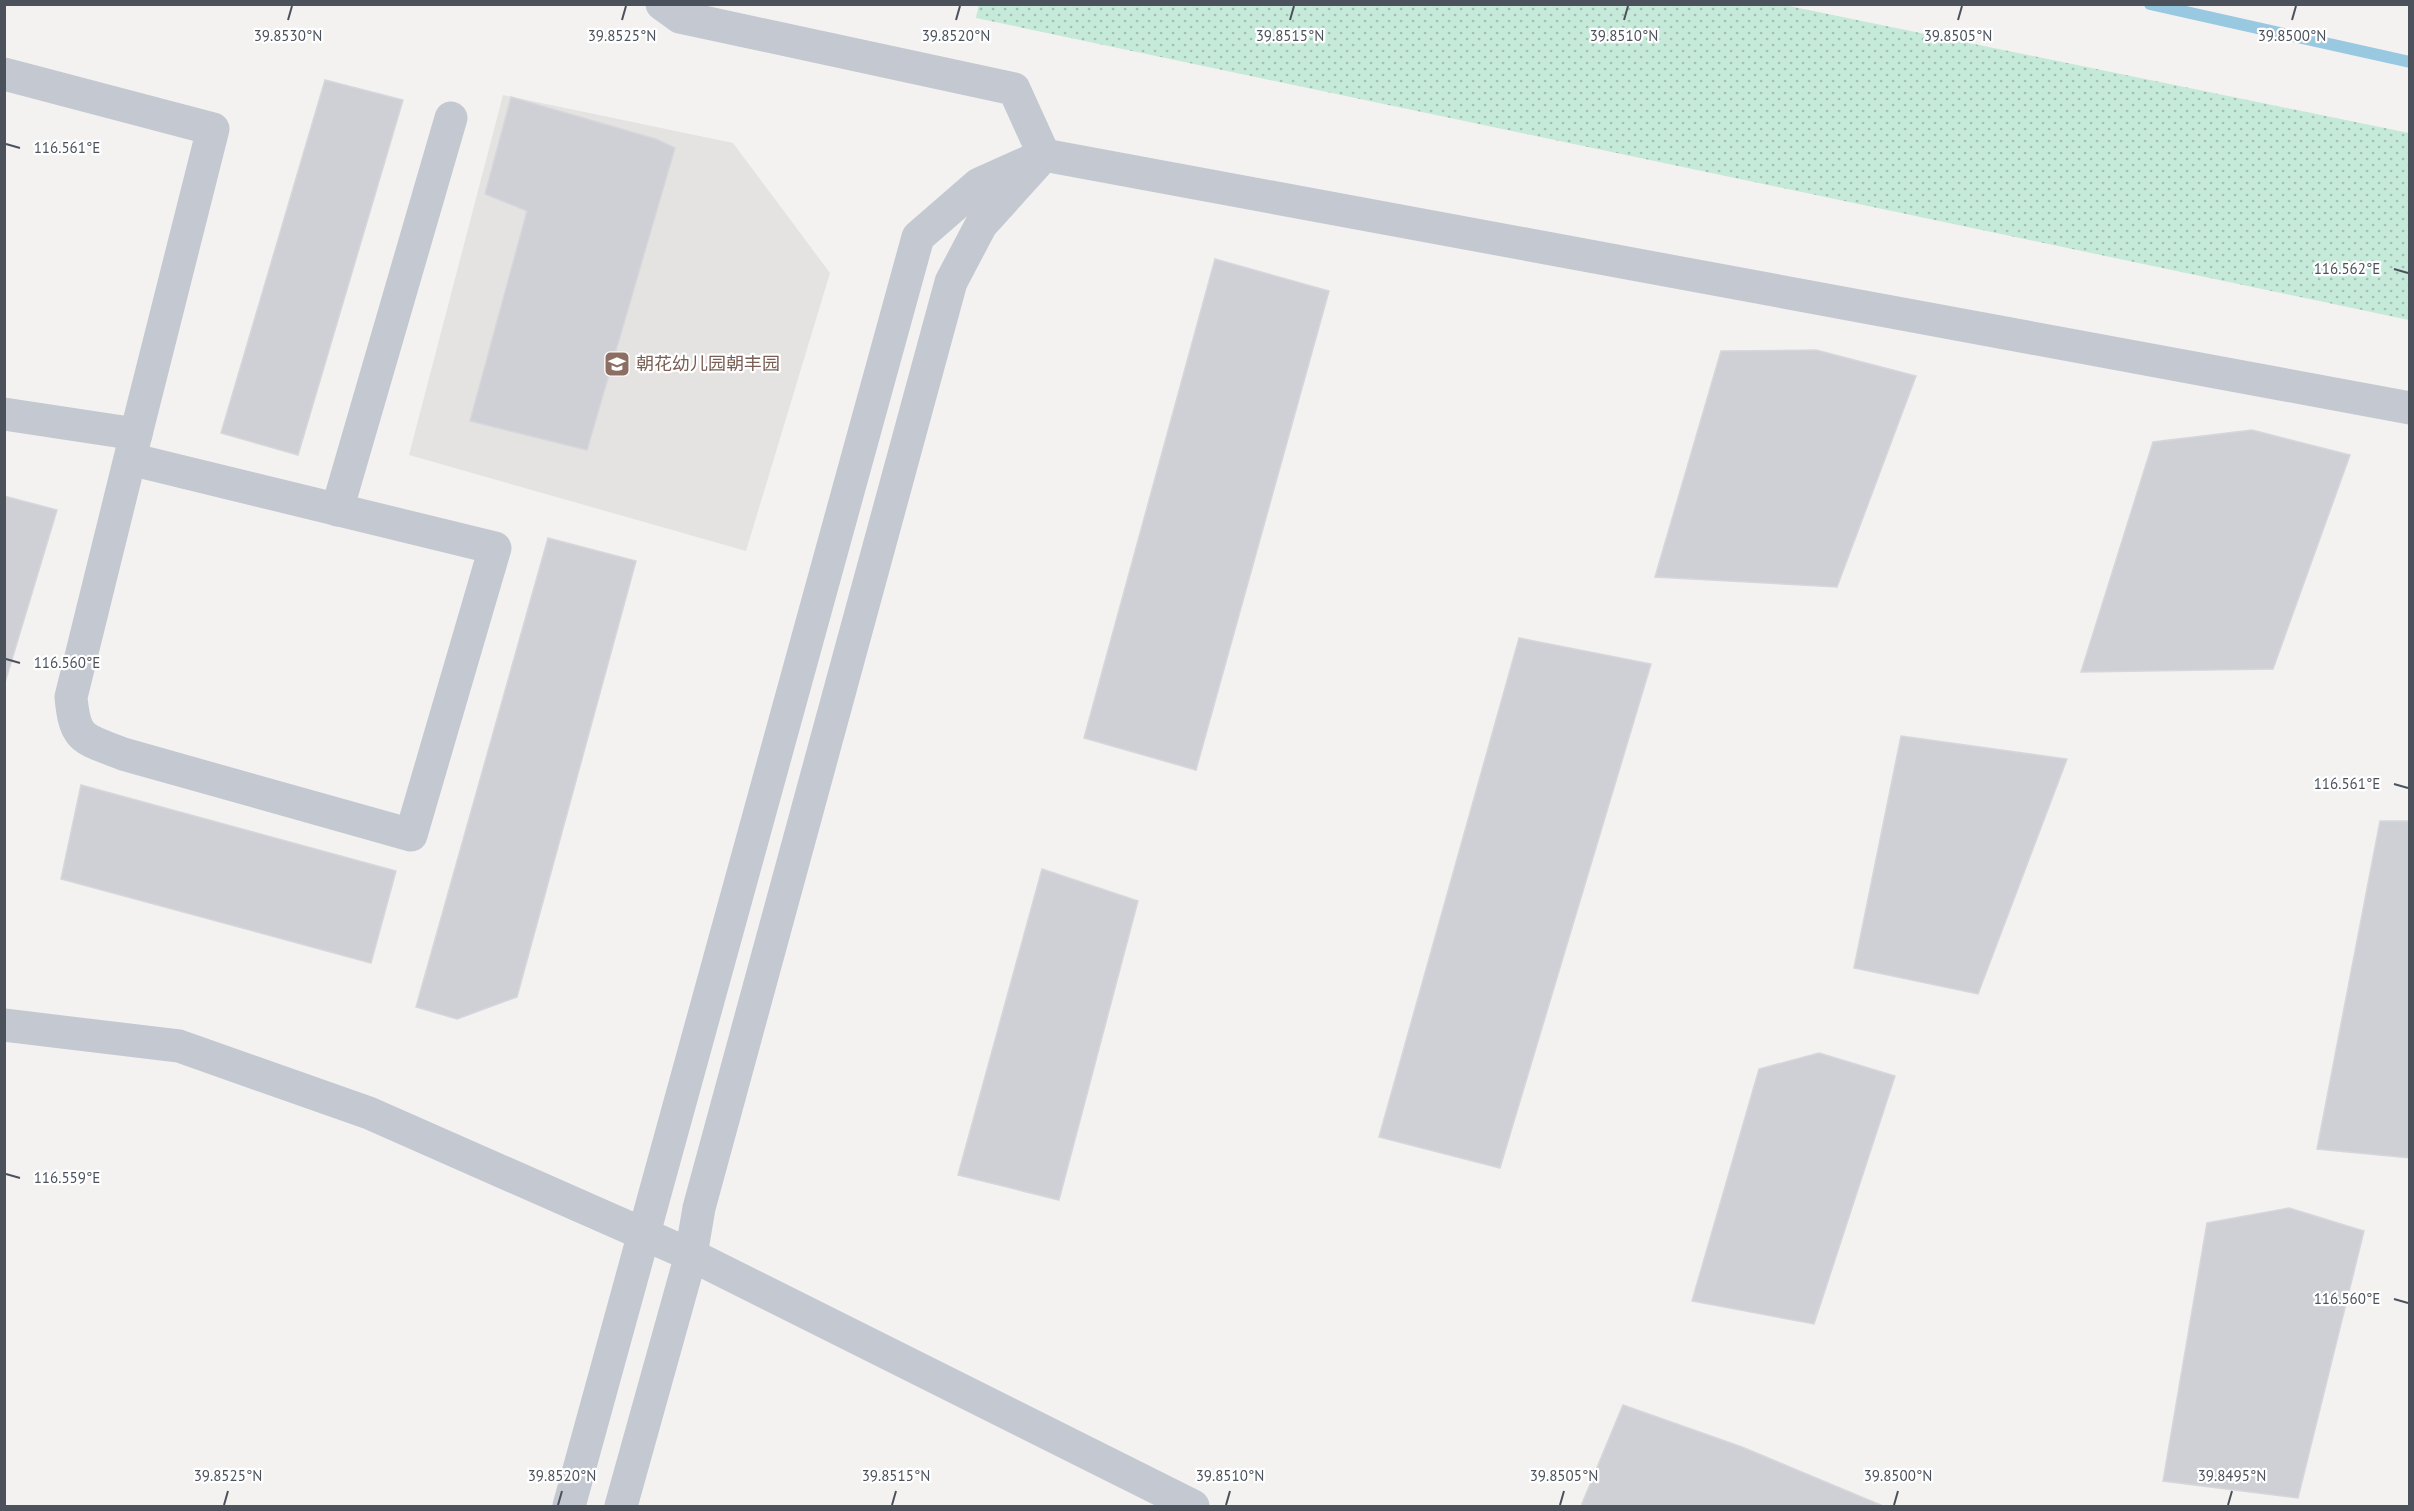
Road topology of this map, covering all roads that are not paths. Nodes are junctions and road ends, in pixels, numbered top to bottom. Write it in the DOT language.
graph roads {
  1 [pos="662,4"];
  2 [pos="4,74"];
  3 [pos="451,118"];
  4 [pos="1044,155"];
  5 [pos="2409,408"];
  6 [pos="4,414"];
  7 [pos="133,447"];
  8 [pos="336,510"];
  9 [pos="4,1025"];
  10 [pos="645,1234"];
  11 [pos="691,1255"];
  12 [pos="569,1506"];
  13 [pos="621,1506"];
  14 [pos="1193,1506"];
  1 -- 4 [label="street"];
  2 -- 7 [label="street"];
  3 -- 8 [label="street"];
  4 -- 5 [label="street"];
  4 -- 10 [label="street"];
  4 -- 11 [label="street"];
  6 -- 7 [label="street"];
  7 -- 8 [label="street"];
  7 -- 8 [label="street"];
  9 -- 10 [label="street"];
  10 -- 11 [label="street"];
  10 -- 12 [label="street"];
  11 -- 13 [label="street"];
  11 -- 14 [label="street"];
}
